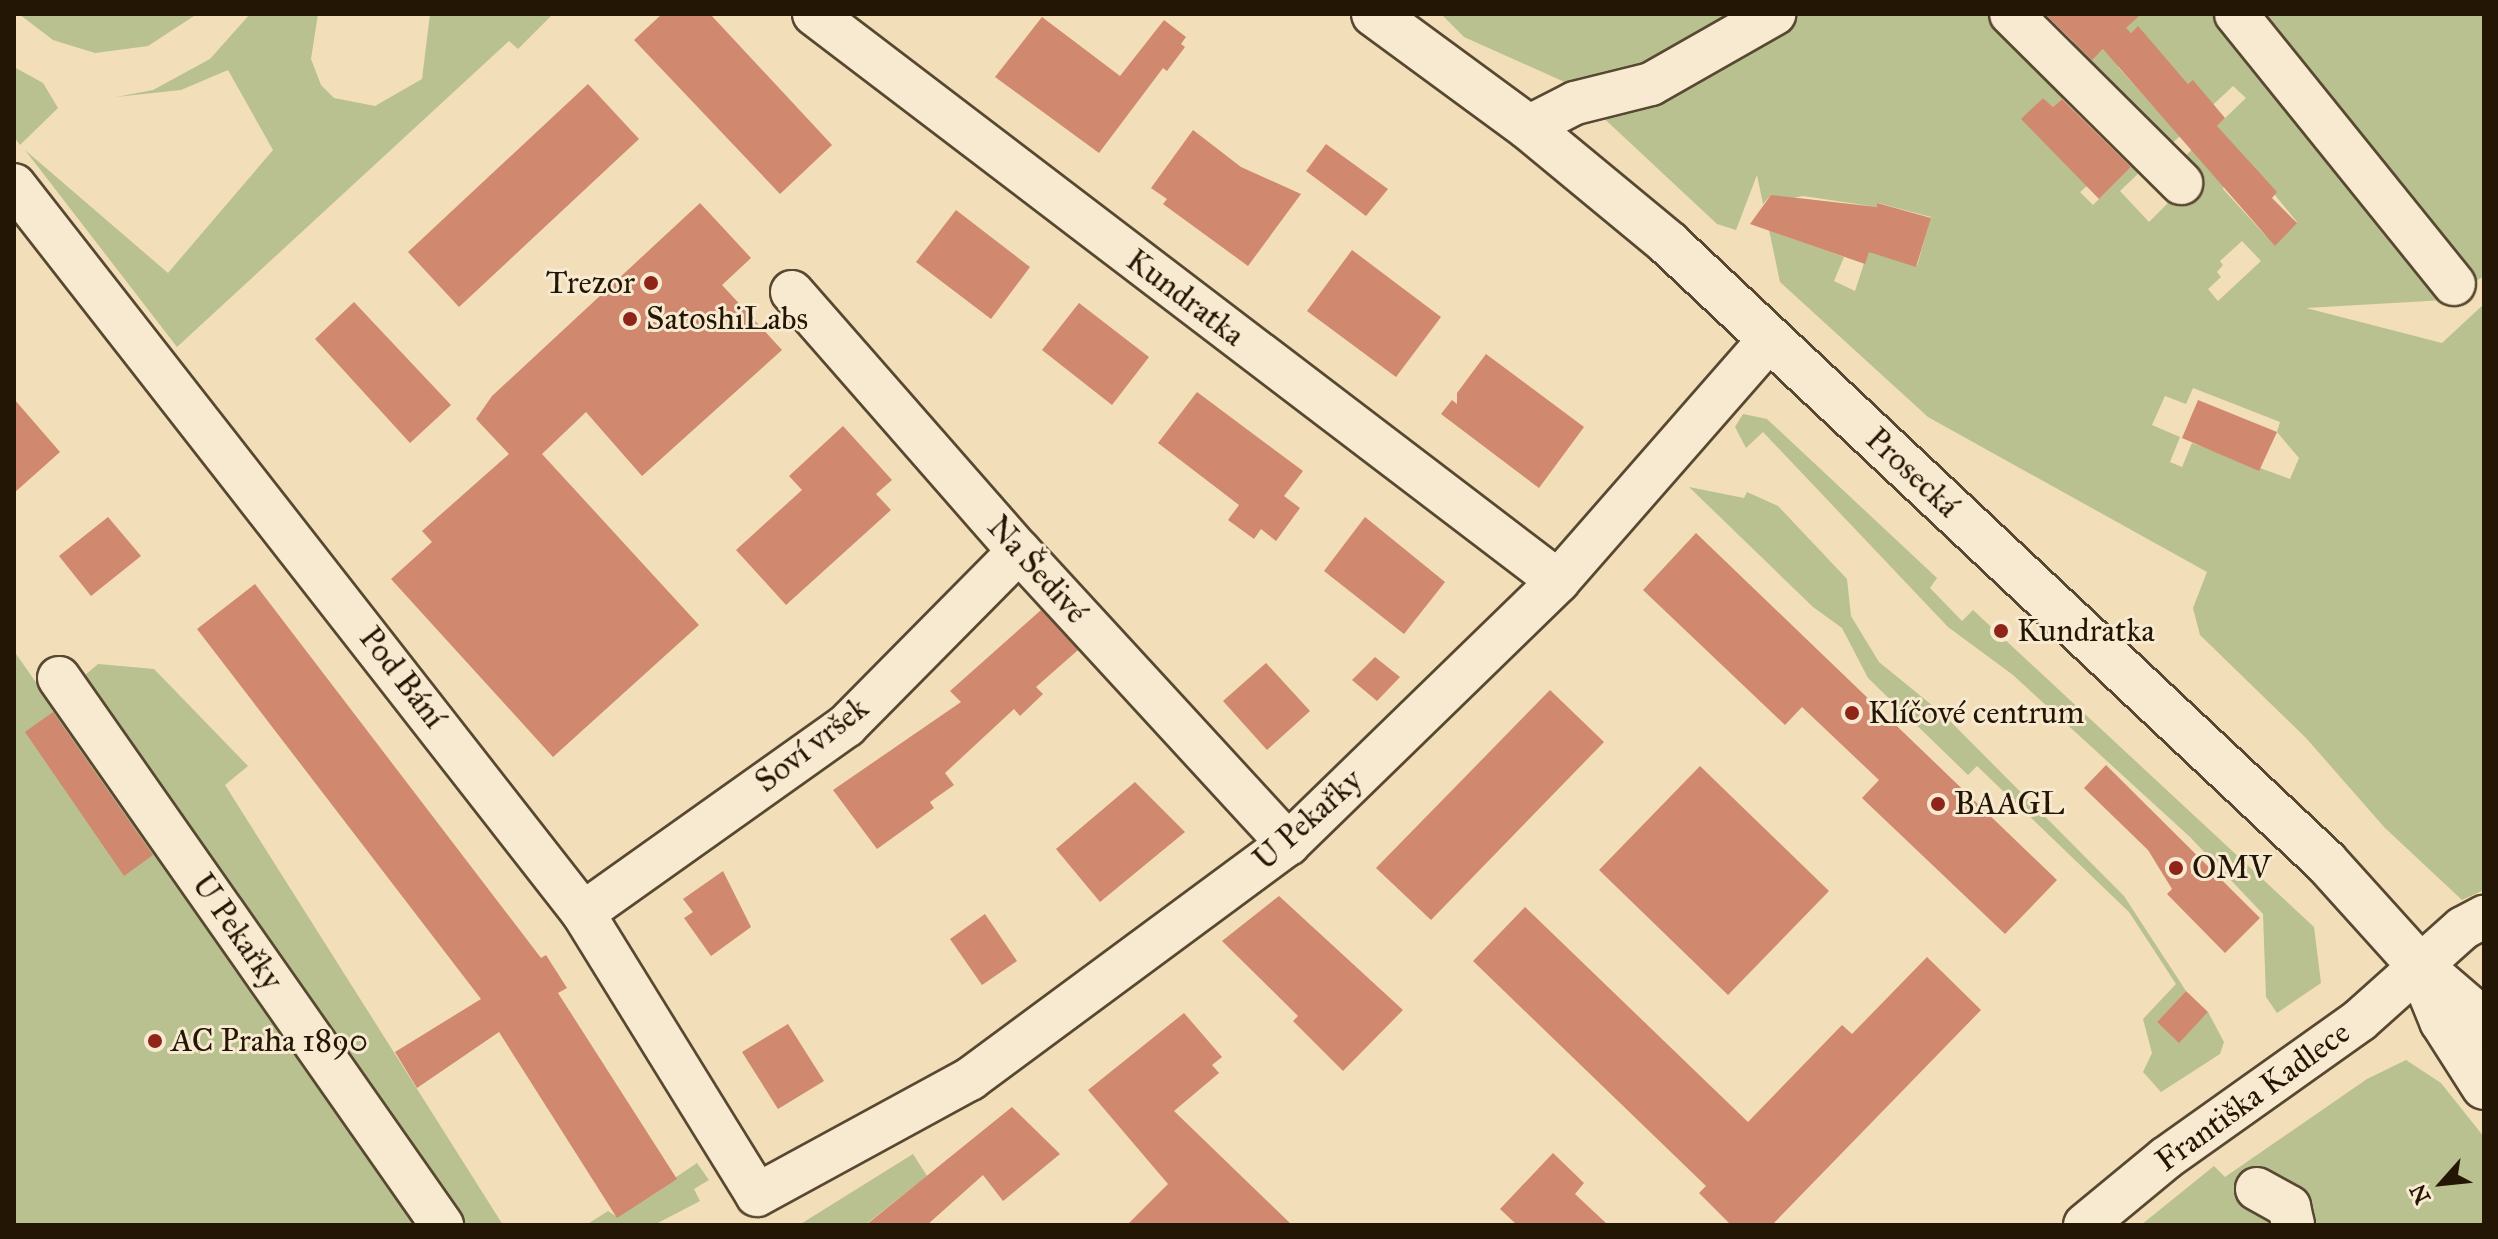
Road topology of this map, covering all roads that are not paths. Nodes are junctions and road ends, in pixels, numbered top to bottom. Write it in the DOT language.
graph roads {
  1 [pos="814,14"];
  2 [pos="1374,14"];
  3 [pos="1774,14"];
  4 [pos="2011,14"];
  5 [pos="2236,14"];
  6 [pos="1528,127"];
  7 [pos="2181,183"];
  8 [pos="14,185"];
  9 [pos="2454,284"];
  10 [pos="792,292"];
  11 [pos="1770,339"];
  12 [pos="1019,551"];
  13 [pos="1558,581"];
  14 [pos="59,678"];
  15 [pos="1288,844"];
  16 [pos="583,913"];
  17 [pos="2484,917"];
  18 [pos="2420,966"];
  19 [pos="2484,1021"];
  20 [pos="2484,1087"];
  21 [pos="2257,1189"];
  22 [pos="750,1210"];
  23 [pos="442,1225"];
  24 [pos="2085,1225"];
  25 [pos="2293,1225"];
  1 -- 13 [label="street, Kundratka"];
  2 -- 6 [label="main road, Prosecká"];
  3 -- 6 [label="street"];
  4 -- 7 [label="street"];
  5 -- 9 [label="street"];
  6 -- 11 [label="main road, Prosecká"];
  8 -- 16 [label="street, Pod Bání"];
  10 -- 12 [label="street, Na Šedivé"];
  11 -- 13 [label="street, U Pekařky"];
  11 -- 18 [label="main road, Prosecká"];
  12 -- 15 [label="street, Na Šedivé"];
  12 -- 16 [label="street, Soví vršek"];
  13 -- 15 [label="street, U Pekařky"];
  14 -- 23 [label="street, U Pekařky"];
  15 -- 22 [label="street, U Pekařky"];
  16 -- 22 [label="street, Pod Bání"];
  17 -- 18 [label="street, Františka Kadlece"];
  18 -- 19 [label="main road, Prosecká"];
  18 -- 20 [label="main road, Prosecká"];
  18 -- 24 [label="street, Františka Kadlece"];
  21 -- 25 [label="street"];
}
